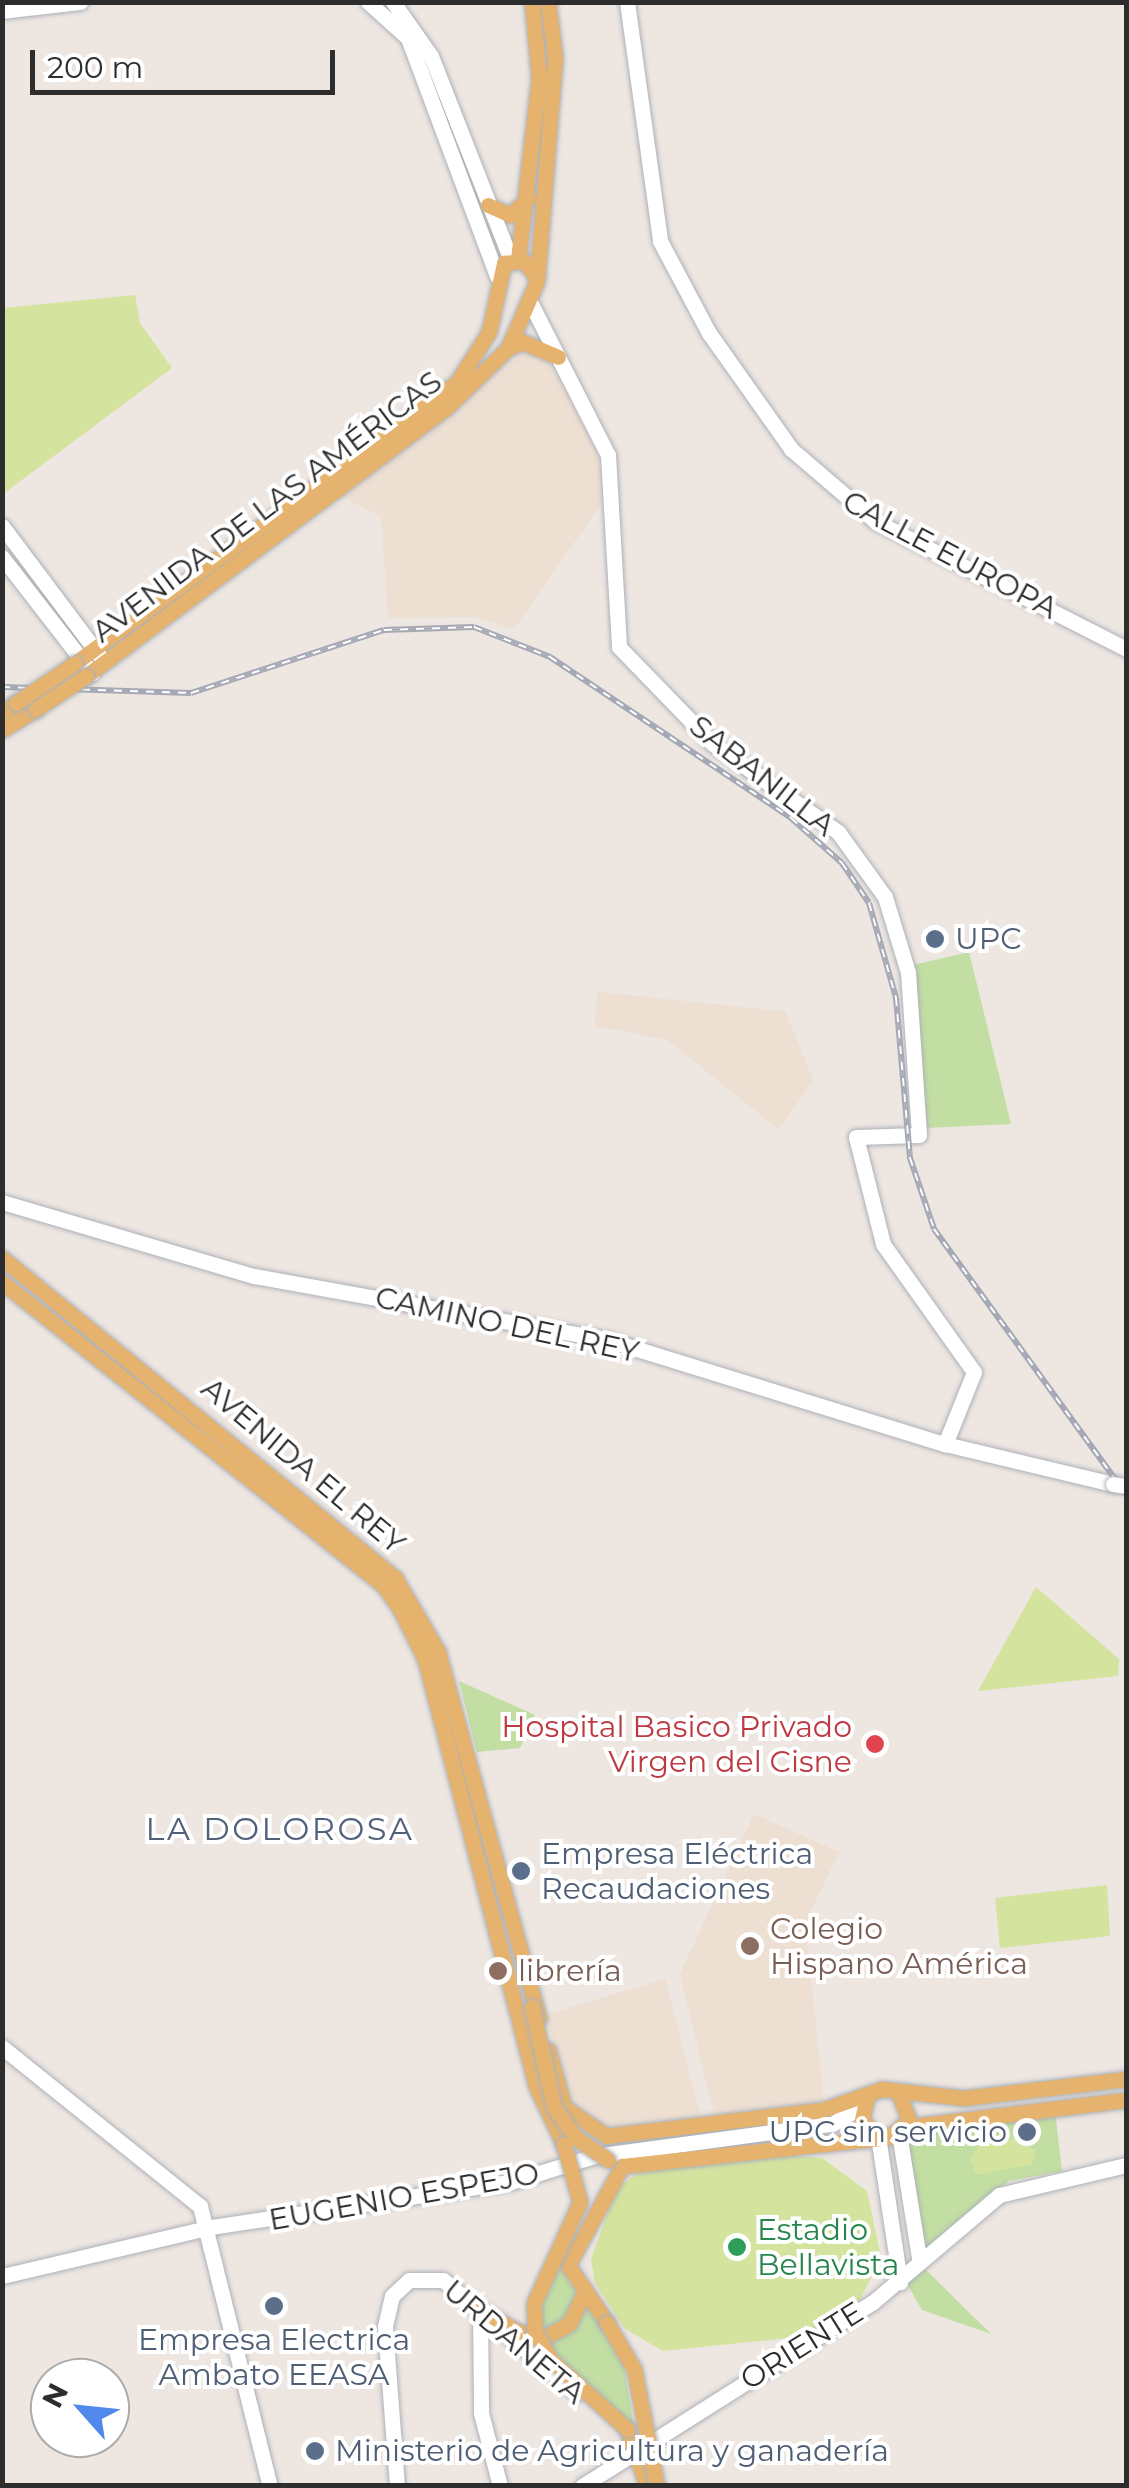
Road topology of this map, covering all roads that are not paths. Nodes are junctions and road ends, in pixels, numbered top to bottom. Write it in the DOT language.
graph roads {
  1 [pos="80,2"];
  2 [pos="368,2"];
  3 [pos="392,2"];
  4 [pos="532,2"];
  5 [pos="548,2"];
  6 [pos="627,2"];
  7 [pos="2,12"];
  8 [pos="528,198"];
  9 [pos="488,205"];
  10 [pos="514,260"];
  11 [pos="498,282"];
  12 [pos="528,302"];
  13 [pos="508,348"];
  14 [pos="558,357"];
  15 [pos="2,526"];
  16 [pos="2,557"];
  17 [pos="1126,649"];
  18 [pos="89,659"];
  19 [pos="9,708"];
  20 [pos="2,730"];
  21 [pos="2,1202"];
  22 [pos="2,1258"];
  23 [pos="2,1282"];
  24 [pos="945,1444"];
  25 [pos="1122,1485"];
  26 [pos="532,2007"];
  27 [pos="2,2047"];
  28 [pos="1126,2079"];
  29 [pos="898,2092"];
  30 [pos="1126,2100"];
  31 [pos="865,2101"];
  32 [pos="902,2130"];
  33 [pos="876,2135"];
  34 [pos="615,2163"];
  35 [pos="1126,2165"];
  36 [pos="211,2227"];
  37 [pos="919,2258"];
  38 [pos="2,2276"];
  39 [pos="900,2282"];
  40 [pos="583,2295"];
  41 [pos="480,2308"];
  42 [pos="640,2448"];
  43 [pos="261,2468"];
  44 [pos="258,2486"];
  45 [pos="270,2486"];
  46 [pos="398,2486"];
  47 [pos="500,2486"];
  48 [pos="582,2486"];
  49 [pos="647,2486"];
  50 [pos="657,2486"];
  1 -- 7 [label="street"];
  2 -- 11 [label="street"];
  3 -- 9 [label="street"];
  4 -- 8 [label="main road"];
  5 -- 12 [label="main road"];
  6 -- 17 [label="street, CALLE EUROPA"];
  8 -- 9 [label="main road"];
  8 -- 10 [label="main road"];
  9 -- 10 [label="street"];
  10 -- 11 [label="main road"];
  10 -- 12 [label="main road"];
  11 -- 12 [label="main road"];
  11 -- 18 [label="main road, AVENIDA DE LAS AMÉRICAS"];
  12 -- 13 [label="main road, AVENIDA DE LAS AMÉRICAS"];
  12 -- 14 [label="street, SABANILLA"];
  13 -- 14 [label="main road"];
  13 -- 18 [label="main road, AVENIDA DE LAS AMÉRICAS"];
  14 -- 24 [label="street, SABANILLA"];
  15 -- 18 [label="street"];
  16 -- 18 [label="street"];
  18 -- 19 [label="main road, AVENIDA DE LAS AMÉRICAS, bridge"];
  18 -- 20 [label="main road, AVENIDA DE LAS AMÉRICAS, bridge"];
  21 -- 24 [label="street, CAMINO DEL REY"];
  22 -- 26 [label="main road, AVENIDA EL REY"];
  23 -- 42 [label="main road, AVENIDA EL REY, bridge"];
  24 -- 25 [label="street, CAMINO DEL REY"];
  26 -- 31 [label="main road, AVENIDA EL REY"];
  26 -- 34 [label="main road, bridge"];
  27 -- 36 [label="street"];
  28 -- 29 [label="main road"];
  29 -- 31 [label="main road"];
  29 -- 32 [label="main road"];
  30 -- 32 [label="main road"];
  31 -- 33 [label="main road"];
  31 -- 36 [label="street, EUGENIO ESPEJO"];
  32 -- 33 [label="main road"];
  32 -- 37 [label="street"];
  33 -- 34 [label="main road"];
  33 -- 39 [label="street"];
  34 -- 40 [label="main road"];
  35 -- 37 [label="street, ORIENTE"];
  36 -- 38 [label="street, EUGENIO ESPEJO"];
  36 -- 43 [label="street"];
  37 -- 39 [label="street, ORIENTE"];
  39 -- 42 [label="street, ORIENTE"];
  40 -- 41 [label="main road"];
  40 -- 50 [label="main road, bridge"];
  41 -- 42 [label="street, URDANETA"];
  41 -- 46 [label="street, URDANETA"];
  41 -- 47 [label="street"];
  42 -- 48 [label="street, ORIENTE"];
  42 -- 49 [label="main road"];
  43 -- 44 [label="street"];
  43 -- 45 [label="street"];
}
